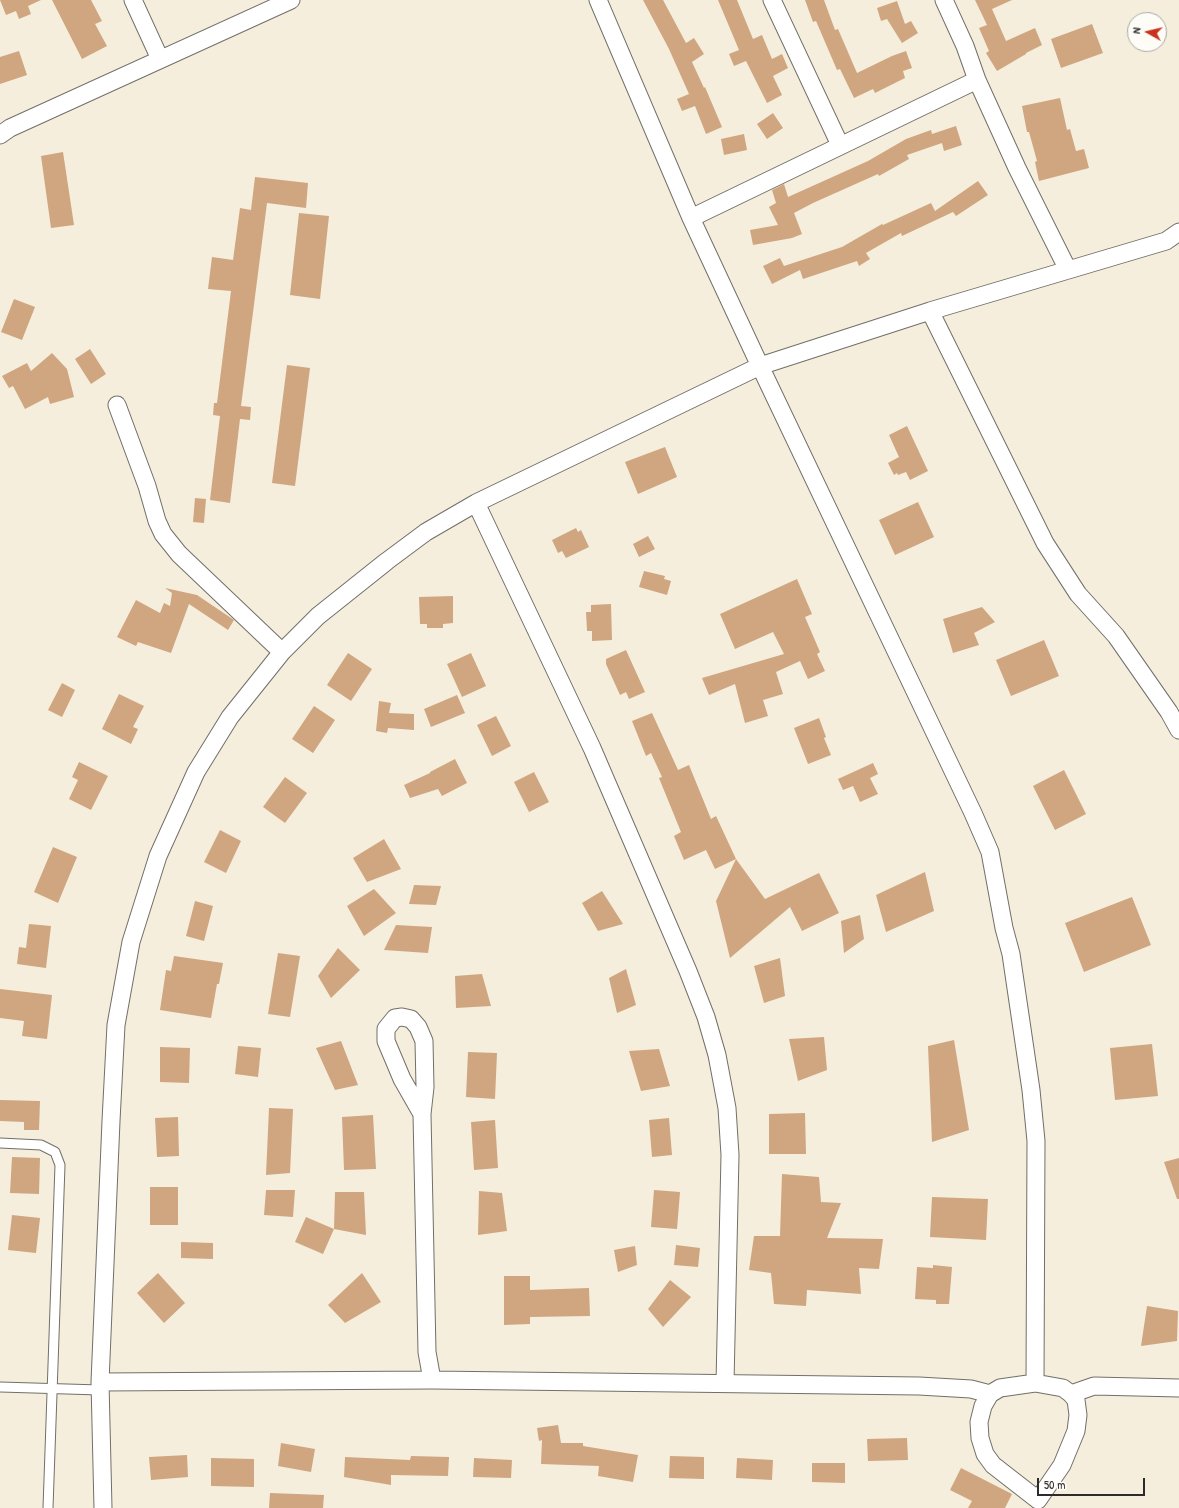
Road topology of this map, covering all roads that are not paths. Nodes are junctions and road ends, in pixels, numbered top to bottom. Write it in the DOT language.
graph roads {
  1 [pos="133,0"];
  2 [pos="291,0"];
  3 [pos="598,0"];
  4 [pos="772,0"];
  5 [pos="944,0"];
  6 [pos="160,59"];
  7 [pos="977,80"];
  8 [pos="0,135"];
  9 [pos="840,145"];
  10 [pos="691,218"];
  11 [pos="1179,232"];
  12 [pos="1068,270"];
  13 [pos="930,311"];
  14 [pos="760,366"];
  15 [pos="117,405"];
  16 [pos="476,503"];
  17 [pos="282,652"];
  18 [pos="1179,730"];
  19 [pos="422,1114"];
  20 [pos="0,1144"];
  21 [pos="432,1380"];
  22 [pos="725,1383"];
  23 [pos="1035,1383"];
  24 [pos="100,1386"];
  25 [pos="0,1387"];
  26 [pos="1179,1388"];
  27 [pos="52,1389"];
  28 [pos="990,1394"];
  29 [pos="1072,1394"];
  30 [pos="1038,1504"];
  31 [pos="48,1508"];
  32 [pos="103,1508"];
  1 -- 6 [label="street"];
  2 -- 6 [label="street"];
  3 -- 10 [label="street"];
  4 -- 9 [label="street"];
  5 -- 7 [label="street"];
  6 -- 8 [label="street"];
  7 -- 9 [label="street"];
  7 -- 12 [label="street"];
  9 -- 10 [label="street"];
  10 -- 14 [label="street"];
  11 -- 12 [label="street"];
  12 -- 13 [label="street"];
  13 -- 14 [label="street"];
  13 -- 18 [label="street"];
  14 -- 16 [label="street"];
  14 -- 23 [label="street"];
  15 -- 17 [label="street"];
  16 -- 17 [label="street"];
  16 -- 22 [label="street"];
  17 -- 24 [label="street"];
  19 -- 19 [label="street"];
  19 -- 21 [label="street"];
  20 -- 27 [label="lane"];
  21 -- 22 [label="street"];
  21 -- 24 [label="street"];
  22 -- 28 [label="street"];
  23 -- 28 [label="street"];
  23 -- 29 [label="street"];
  24 -- 27 [label="lane"];
  24 -- 32 [label="street"];
  25 -- 27 [label="lane"];
  26 -- 29 [label="street"];
  27 -- 31 [label="lane"];
  28 -- 30 [label="street"];
  29 -- 30 [label="street"];
}
